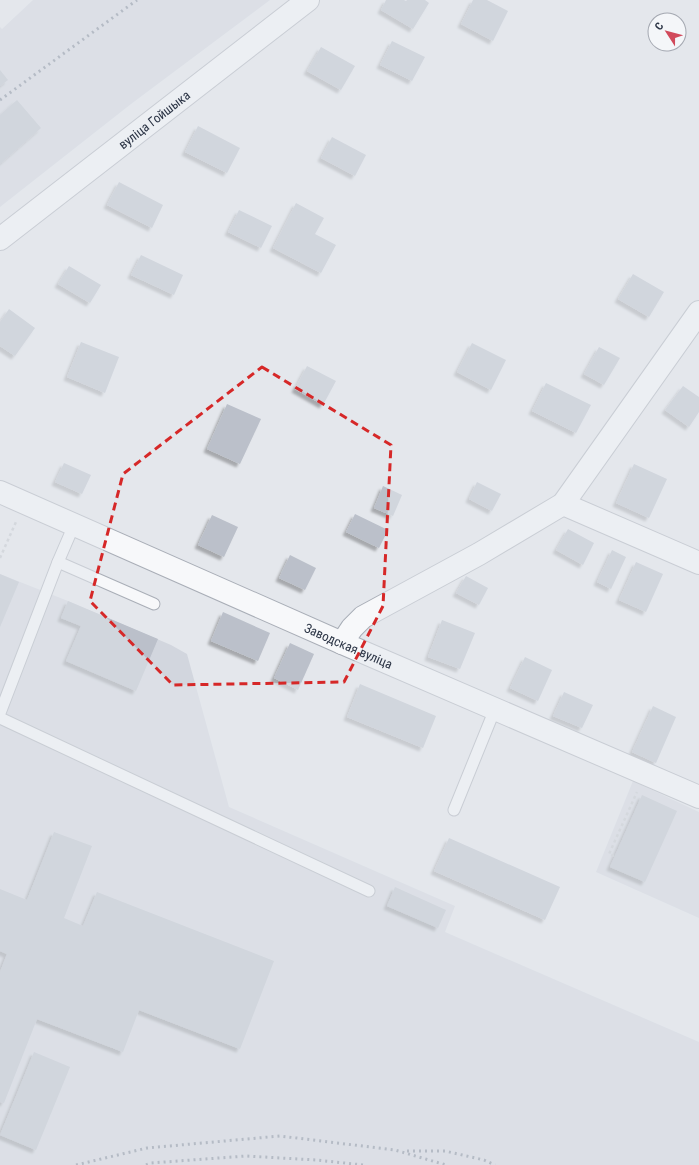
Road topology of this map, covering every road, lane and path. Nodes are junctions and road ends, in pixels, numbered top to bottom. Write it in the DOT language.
graph roads {
  1 [pos="308,0"];
  2 [pos="0,240"];
  3 [pos="699,312"];
  4 [pos="0,492"];
  5 [pos="563,504"];
  6 [pos="18,517"];
  7 [pos="74,525"];
  8 [pos="0,558"];
  9 [pos="58,562"];
  10 [pos="699,563"];
  11 [pos="154,604"];
  12 [pos="342,643"];
  13 [pos="495,709"];
  14 [pos="0,713"];
  15 [pos="0,718"];
  16 [pos="645,774"];
  17 [pos="699,797"];
  18 [pos="454,810"];
  19 [pos="614,856"];
  20 [pos="369,891"];
  1 -- 2 [label="street, вуліца Гойшыка"];
  3 -- 5 [label="street"];
  4 -- 7 [label="street, Заводская вуліца"];
  5 -- 10 [label="street"];
  5 -- 12 [label="street"];
  6 -- 8 [label="path"];
  7 -- 9 [label="lane"];
  7 -- 12 [label="street, Заводская вуліца"];
  9 -- 11 [label="lane"];
  9 -- 14 [label="lane"];
  12 -- 13 [label="street, Заводская вуліца"];
  13 -- 16 [label="street, Заводская вуліца"];
  13 -- 18 [label="lane"];
  15 -- 20 [label="lane"];
  16 -- 17 [label="street, Заводская вуліца"];
  16 -- 19 [label="path"];
}
